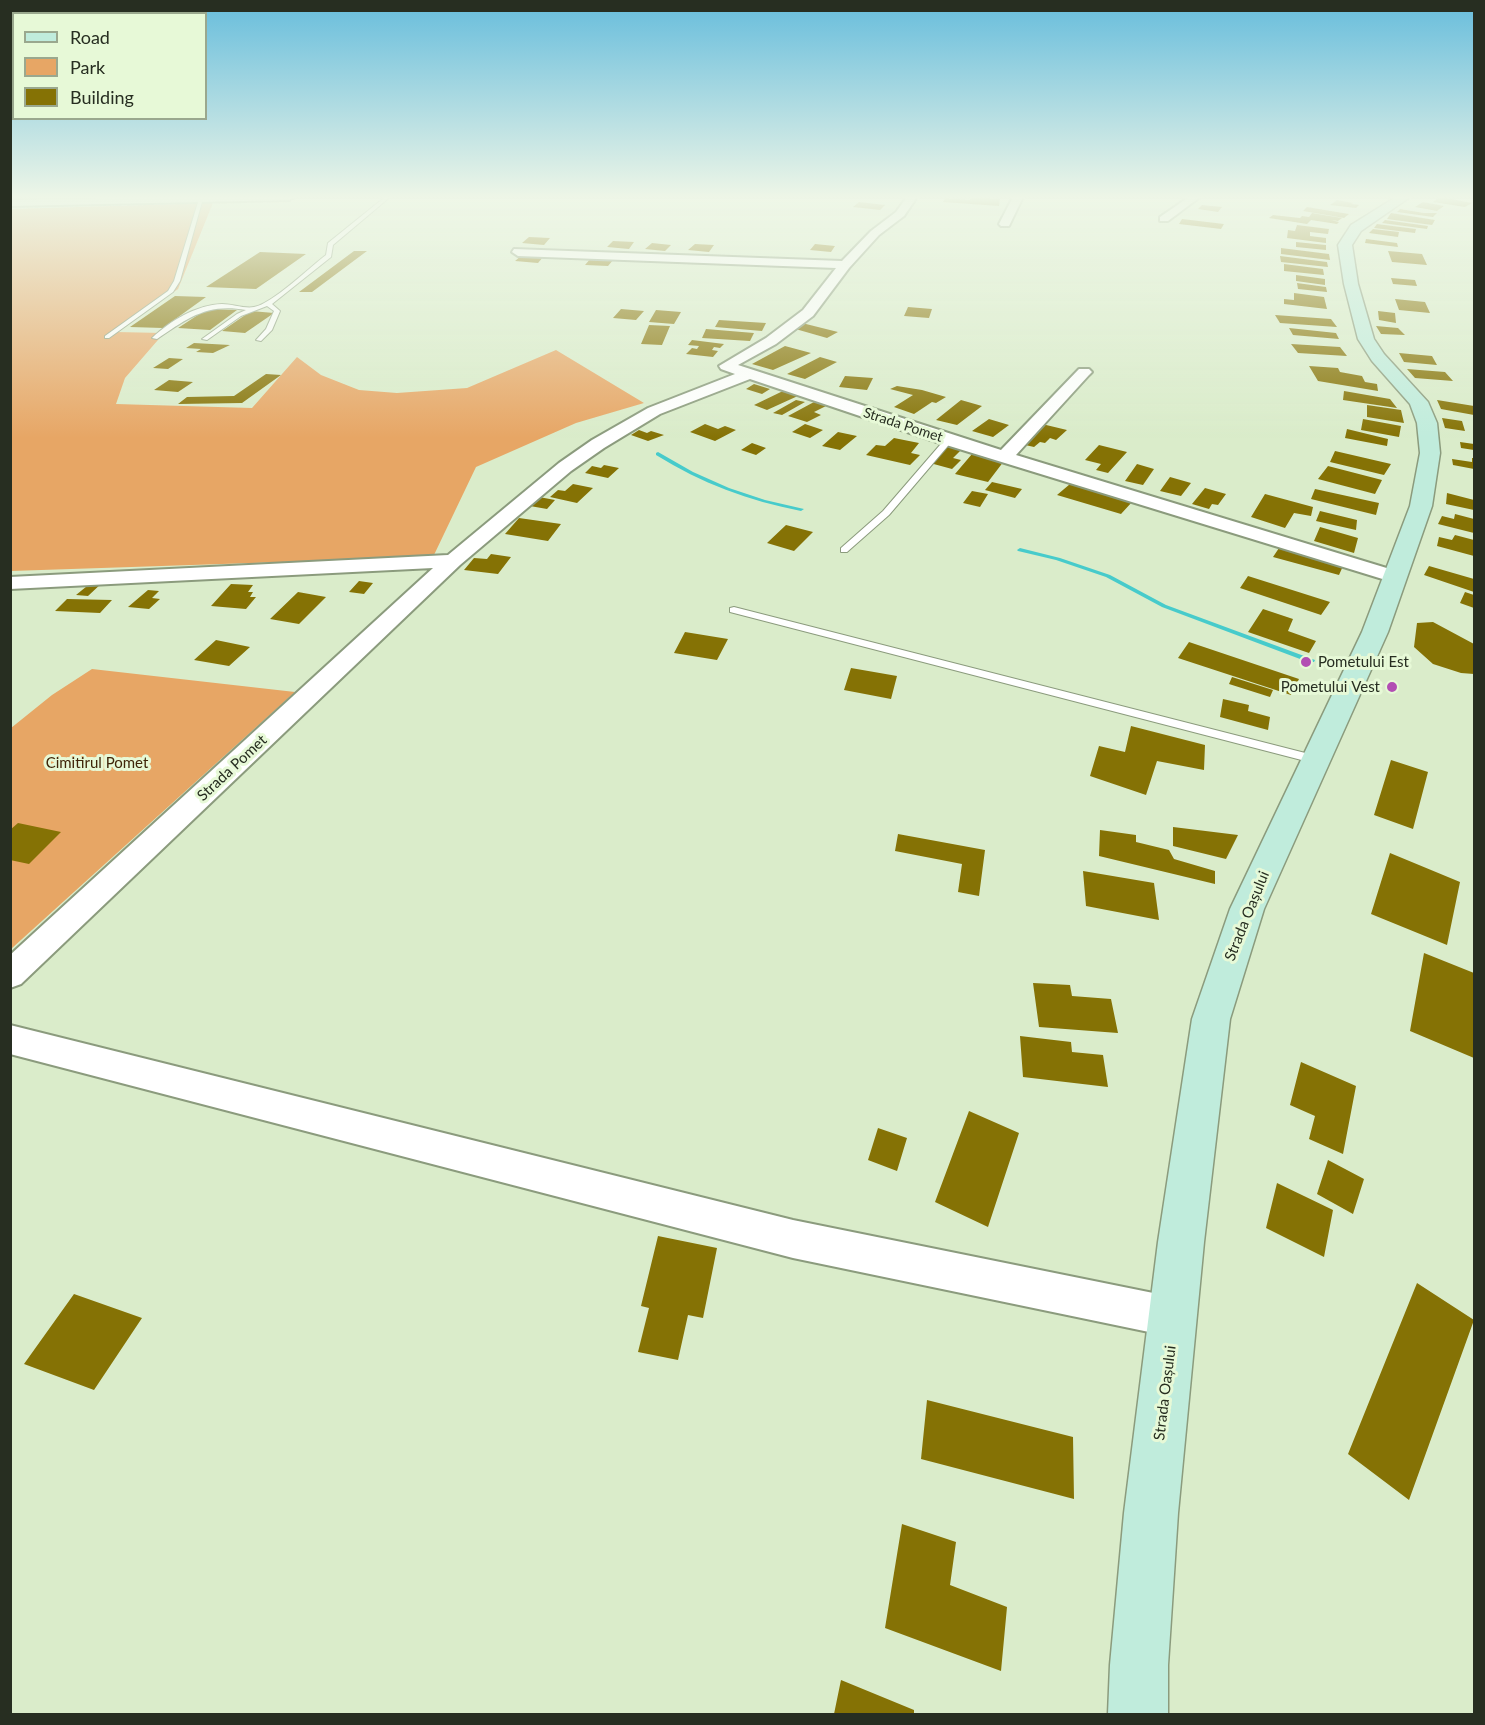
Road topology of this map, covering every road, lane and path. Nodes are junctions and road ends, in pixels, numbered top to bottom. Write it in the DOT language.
graph roads {
  1 [pos="178,278"];
  2 [pos="301,278"];
  3 [pos="835,278"];
  4 [pos="1350,278"];
  5 [pos="268,304"];
  6 [pos="252,309"];
  7 [pos="107,337"];
  8 [pos="155,338"];
  9 [pos="205,339"];
  10 [pos="259,340"];
  11 [pos="1084,372"];
  12 [pos="750,374"];
  13 [pos="949,440"];
  14 [pos="1004,457"];
  15 [pos="844,550"];
  16 [pos="453,561"];
  17 [pos="1395,577"];
  18 [pos="10,583"];
  19 [pos="735,610"];
  20 [pos="1317,760"];
  21 [pos="10,975"];
  22 [pos="10,1039"];
  23 [pos="1173,1317"];
  24 [pos="1138,1714"];
  1 -- 7 [label="lane"];
  2 -- 5 [label="lane"];
  3 -- 12 [label="street"];
  4 -- 17 [label="main road, Strada Oașului"];
  5 -- 6 [label="lane"];
  5 -- 10 [label="lane"];
  6 -- 8 [label="lane"];
  6 -- 9 [label="lane"];
  11 -- 14 [label="street"];
  12 -- 13 [label="street, Strada Pomet"];
  12 -- 16 [label="street, Strada Pomet"];
  13 -- 14 [label="street, Strada Pomet"];
  13 -- 15 [label="lane"];
  14 -- 17 [label="street, Strada Pomet"];
  16 -- 18 [label="street"];
  16 -- 21 [label="street, Strada Pomet"];
  17 -- 20 [label="main road, Strada Oașului"];
  19 -- 20 [label="lane"];
  20 -- 23 [label="main road, Strada Oașului"];
  22 -- 23 [label="street"];
  23 -- 24 [label="main road, Strada Oașului"];
}
